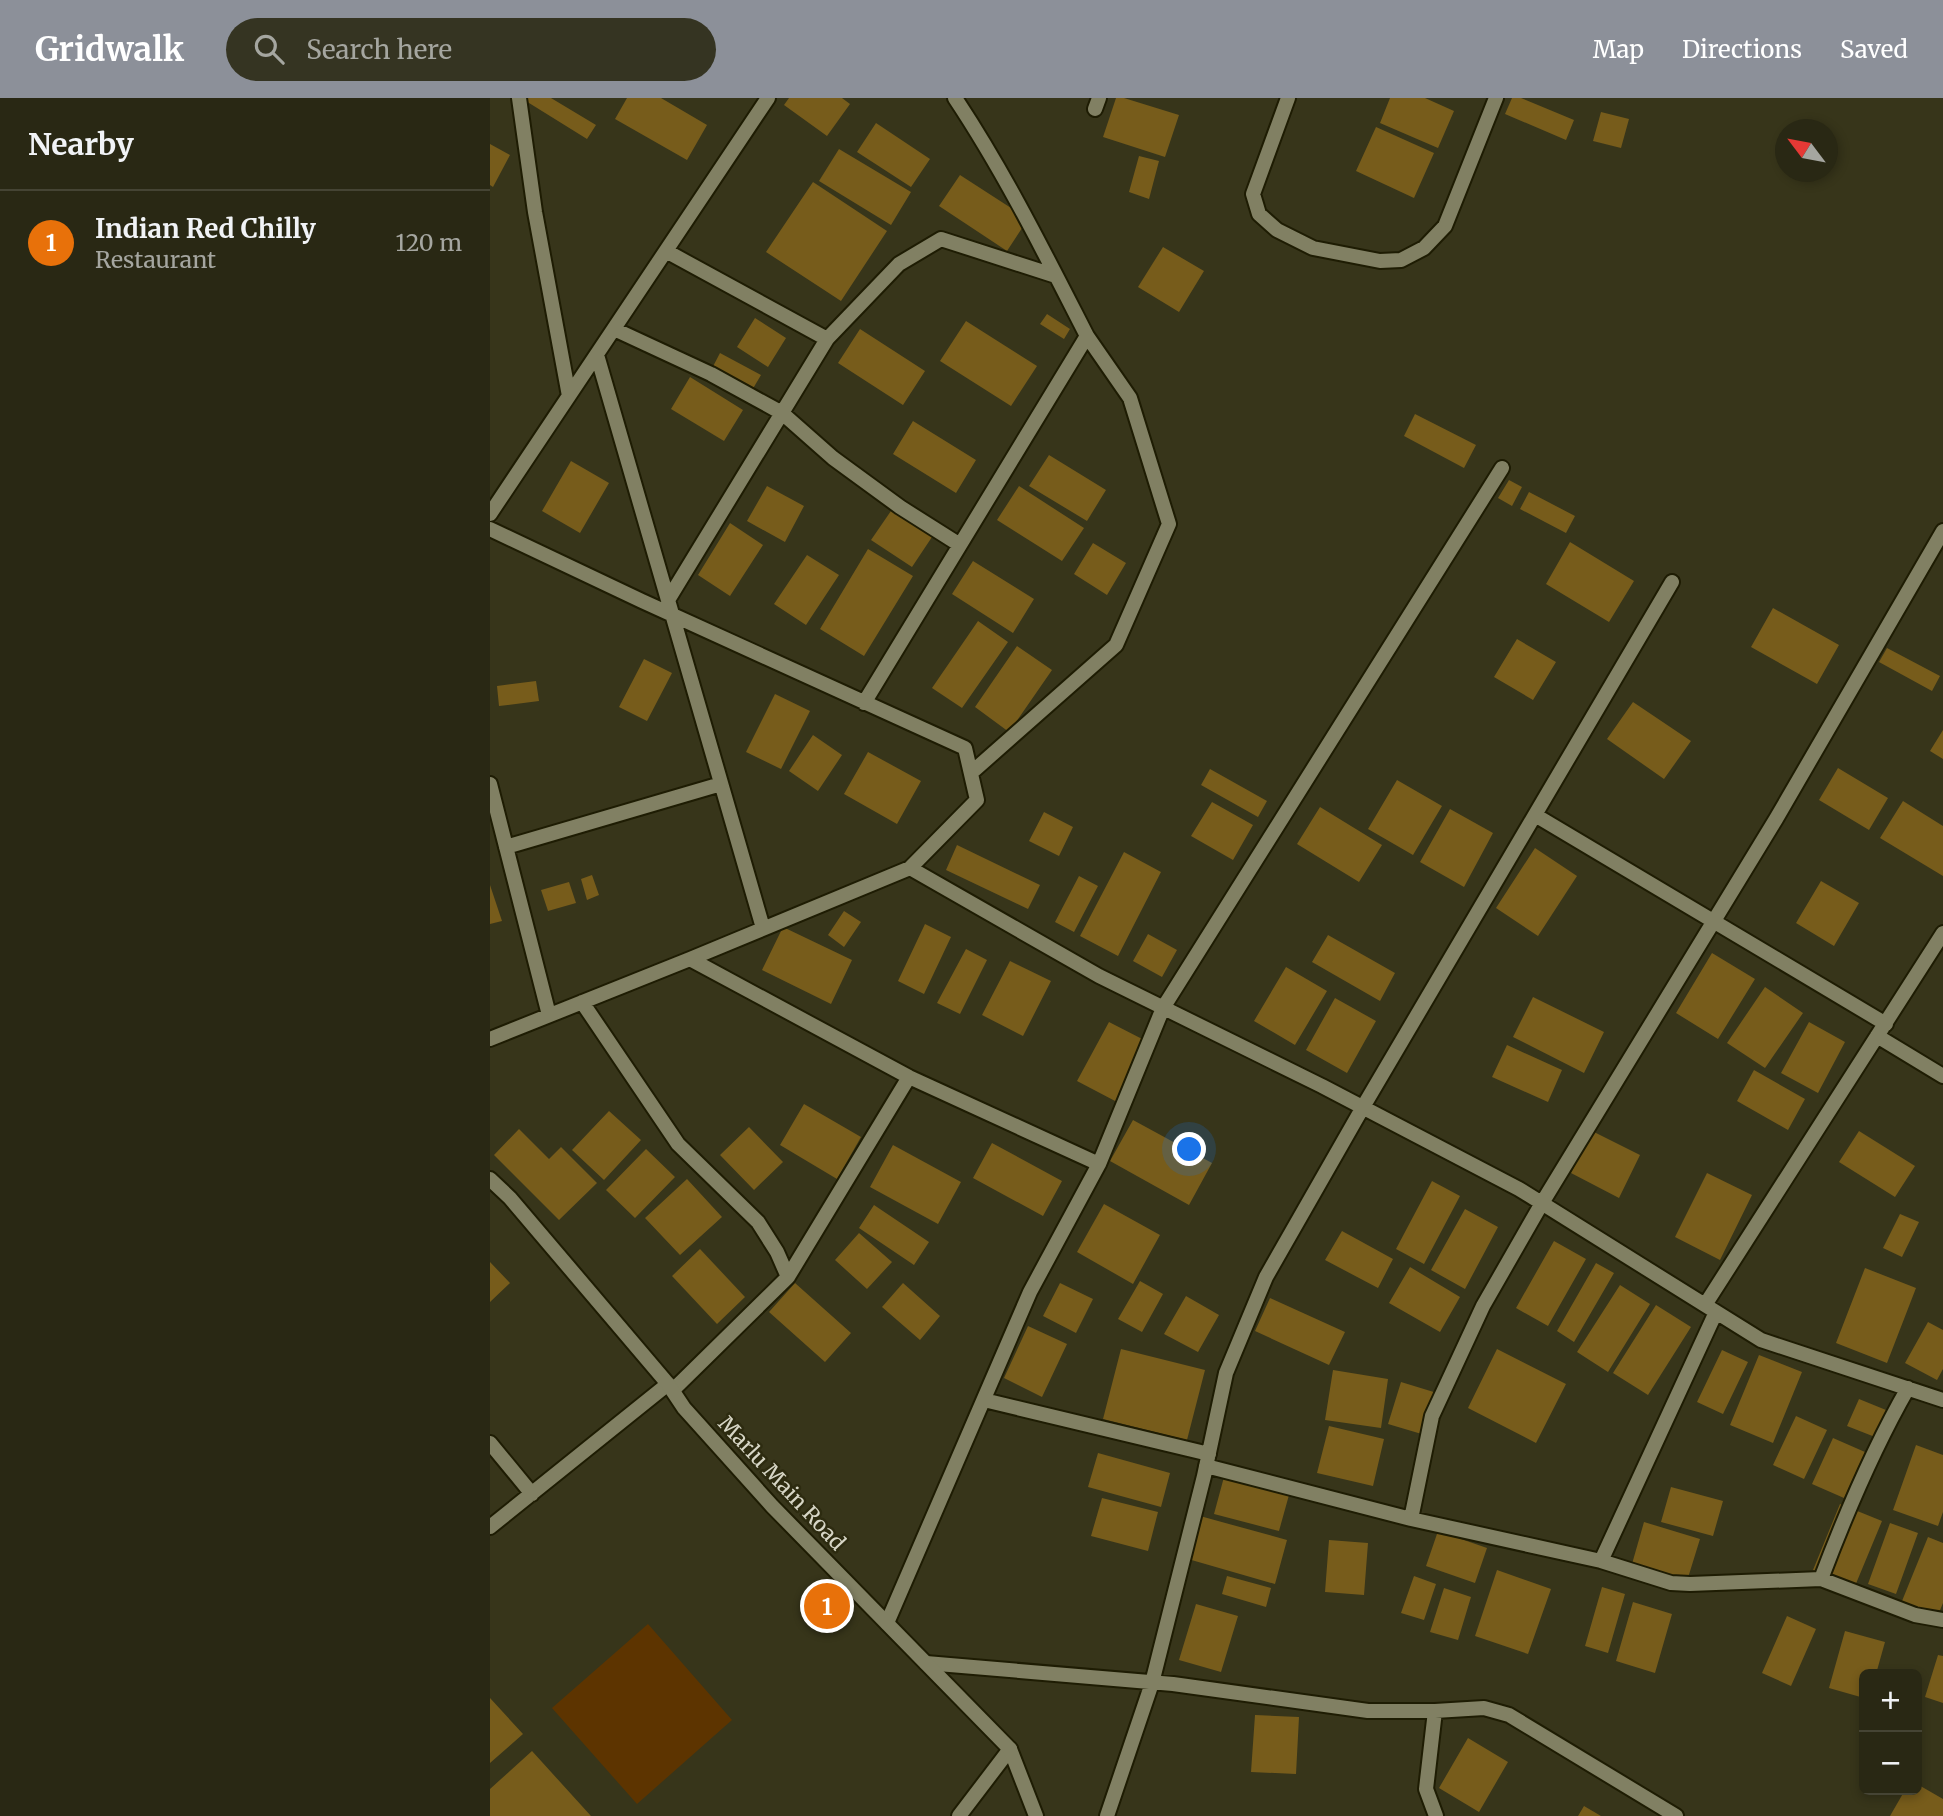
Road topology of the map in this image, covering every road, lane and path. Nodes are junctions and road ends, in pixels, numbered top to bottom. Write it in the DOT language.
graph roads {
  1 [pos="519,98"];
  2 [pos="768,98"];
  3 [pos="954,98"];
  4 [pos="1288,98"];
  5 [pos="1496,98"];
  6 [pos="666,251"];
  7 [pos="1056,276"];
  8 [pos="614,329"];
  9 [pos="1087,336"];
  10 [pos="827,339"];
  11 [pos="597,355"];
  12 [pos="569,396"];
  13 [pos="782,413"];
  14 [pos="1502,468"];
  15 [pos="490,514"];
  16 [pos="490,529"];
  17 [pos="1943,531"];
  18 [pos="960,545"];
  19 [pos="1672,582"];
  20 [pos="668,600"];
  21 [pos="673,615"];
  22 [pos="864,703"];
  23 [pos="971,773"];
  24 [pos="490,784"];
  25 [pos="721,784"];
  26 [pos="1535,815"];
  27 [pos="506,847"];
  28 [pos="910,868"];
  29 [pos="1713,921"];
  30 [pos="763,928"];
  31 [pos="1943,933"];
  32 [pos="690,959"];
  33 [pos="582,1002"];
  34 [pos="1163,1008"];
  35 [pos="549,1015"];
  36 [pos="1881,1030"];
  37 [pos="490,1039"];
  38 [pos="1943,1076"];
  39 [pos="909,1077"];
  40 [pos="1363,1107"];
  41 [pos="1098,1164"];
  42 [pos="490,1179"];
  43 [pos="1542,1203"];
  44 [pos="788,1276"];
  45 [pos="1710,1308"];
  46 [pos="671,1387"];
  47 [pos="1908,1388"];
  48 [pos="984,1400"];
  49 [pos="1943,1400"];
  50 [pos="490,1443"];
  51 [pos="1207,1460"];
  52 [pos="532,1494"];
  53 [pos="1411,1519"];
  54 [pos="490,1527"];
  55 [pos="1601,1561"];
  56 [pos="1821,1579"];
  57 [pos="1943,1620"];
  58 [pos="887,1623"];
  59 [pos="926,1663"];
  60 [pos="1152,1683"];
  61 [pos="1436,1711"];
  62 [pos="1010,1749"];
  63 [pos="959,1816"];
  64 [pos="1036,1816"];
  65 [pos="1107,1816"];
  66 [pos="1436,1816"];
  67 [pos="1676,1816"];
  1 -- 12 [label="street"];
  2 -- 6 [label="street"];
  3 -- 7 [label="street"];
  4 -- 5 [label="street"];
  6 -- 8 [label="street"];
  6 -- 10 [label="street"];
  7 -- 9 [label="street"];
  7 -- 10 [label="street"];
  8 -- 11 [label="street"];
  8 -- 13 [label="street"];
  9 -- 18 [label="street"];
  9 -- 23 [label="street"];
  10 -- 13 [label="street"];
  11 -- 12 [label="street"];
  11 -- 20 [label="street"];
  12 -- 15 [label="street"];
  13 -- 18 [label="street"];
  13 -- 20 [label="street"];
  14 -- 34 [label="street"];
  16 -- 21 [label="street"];
  17 -- 29 [label="street"];
  18 -- 22 [label="street"];
  19 -- 26 [label="street"];
  20 -- 21 [label="street"];
  21 -- 22 [label="street"];
  21 -- 25 [label="street"];
  22 -- 23 [label="street"];
  23 -- 28 [label="street"];
  24 -- 27 [label="street"];
  25 -- 27 [label="street"];
  25 -- 30 [label="street"];
  26 -- 29 [label="street"];
  26 -- 40 [label="street"];
  27 -- 35 [label="street"];
  28 -- 30 [label="street"];
  28 -- 34 [label="street"];
  29 -- 36 [label="street"];
  29 -- 43 [label="street"];
  30 -- 32 [label="street"];
  31 -- 36 [label="street"];
  32 -- 33 [label="street"];
  32 -- 39 [label="street"];
  33 -- 35 [label="street"];
  33 -- 44 [label="street"];
  34 -- 40 [label="street"];
  34 -- 41 [label="street"];
  35 -- 37 [label="street"];
  36 -- 38 [label="street"];
  36 -- 45 [label="street"];
  39 -- 41 [label="street"];
  39 -- 44 [label="street"];
  40 -- 43 [label="street"];
  40 -- 51 [label="street"];
  41 -- 48 [label="street"];
  42 -- 46 [label="street, Marlu Main Road"];
  43 -- 45 [label="street"];
  43 -- 53 [label="street"];
  44 -- 46 [label="street"];
  45 -- 47 [label="street"];
  45 -- 55 [label="street"];
  46 -- 52 [label="street"];
  46 -- 58 [label="street, Marlu Main Road"];
  47 -- 49 [label="street"];
  47 -- 56 [label="street"];
  48 -- 51 [label="street"];
  48 -- 58 [label="street"];
  50 -- 52 [label="street"];
  51 -- 53 [label="street"];
  51 -- 60 [label="street"];
  52 -- 54 [label="street"];
  53 -- 55 [label="street"];
  55 -- 56 [label="street"];
  56 -- 57 [label="street"];
  58 -- 59 [label="street, Marlu Main Road"];
  59 -- 60 [label="street"];
  59 -- 62 [label="street, Marlu Main Road"];
  60 -- 61 [label="street"];
  60 -- 65 [label="street"];
  61 -- 66 [label="street"];
  61 -- 67 [label="street"];
  62 -- 63 [label="street"];
  62 -- 64 [label="street, Marlu Main Road"];
}
